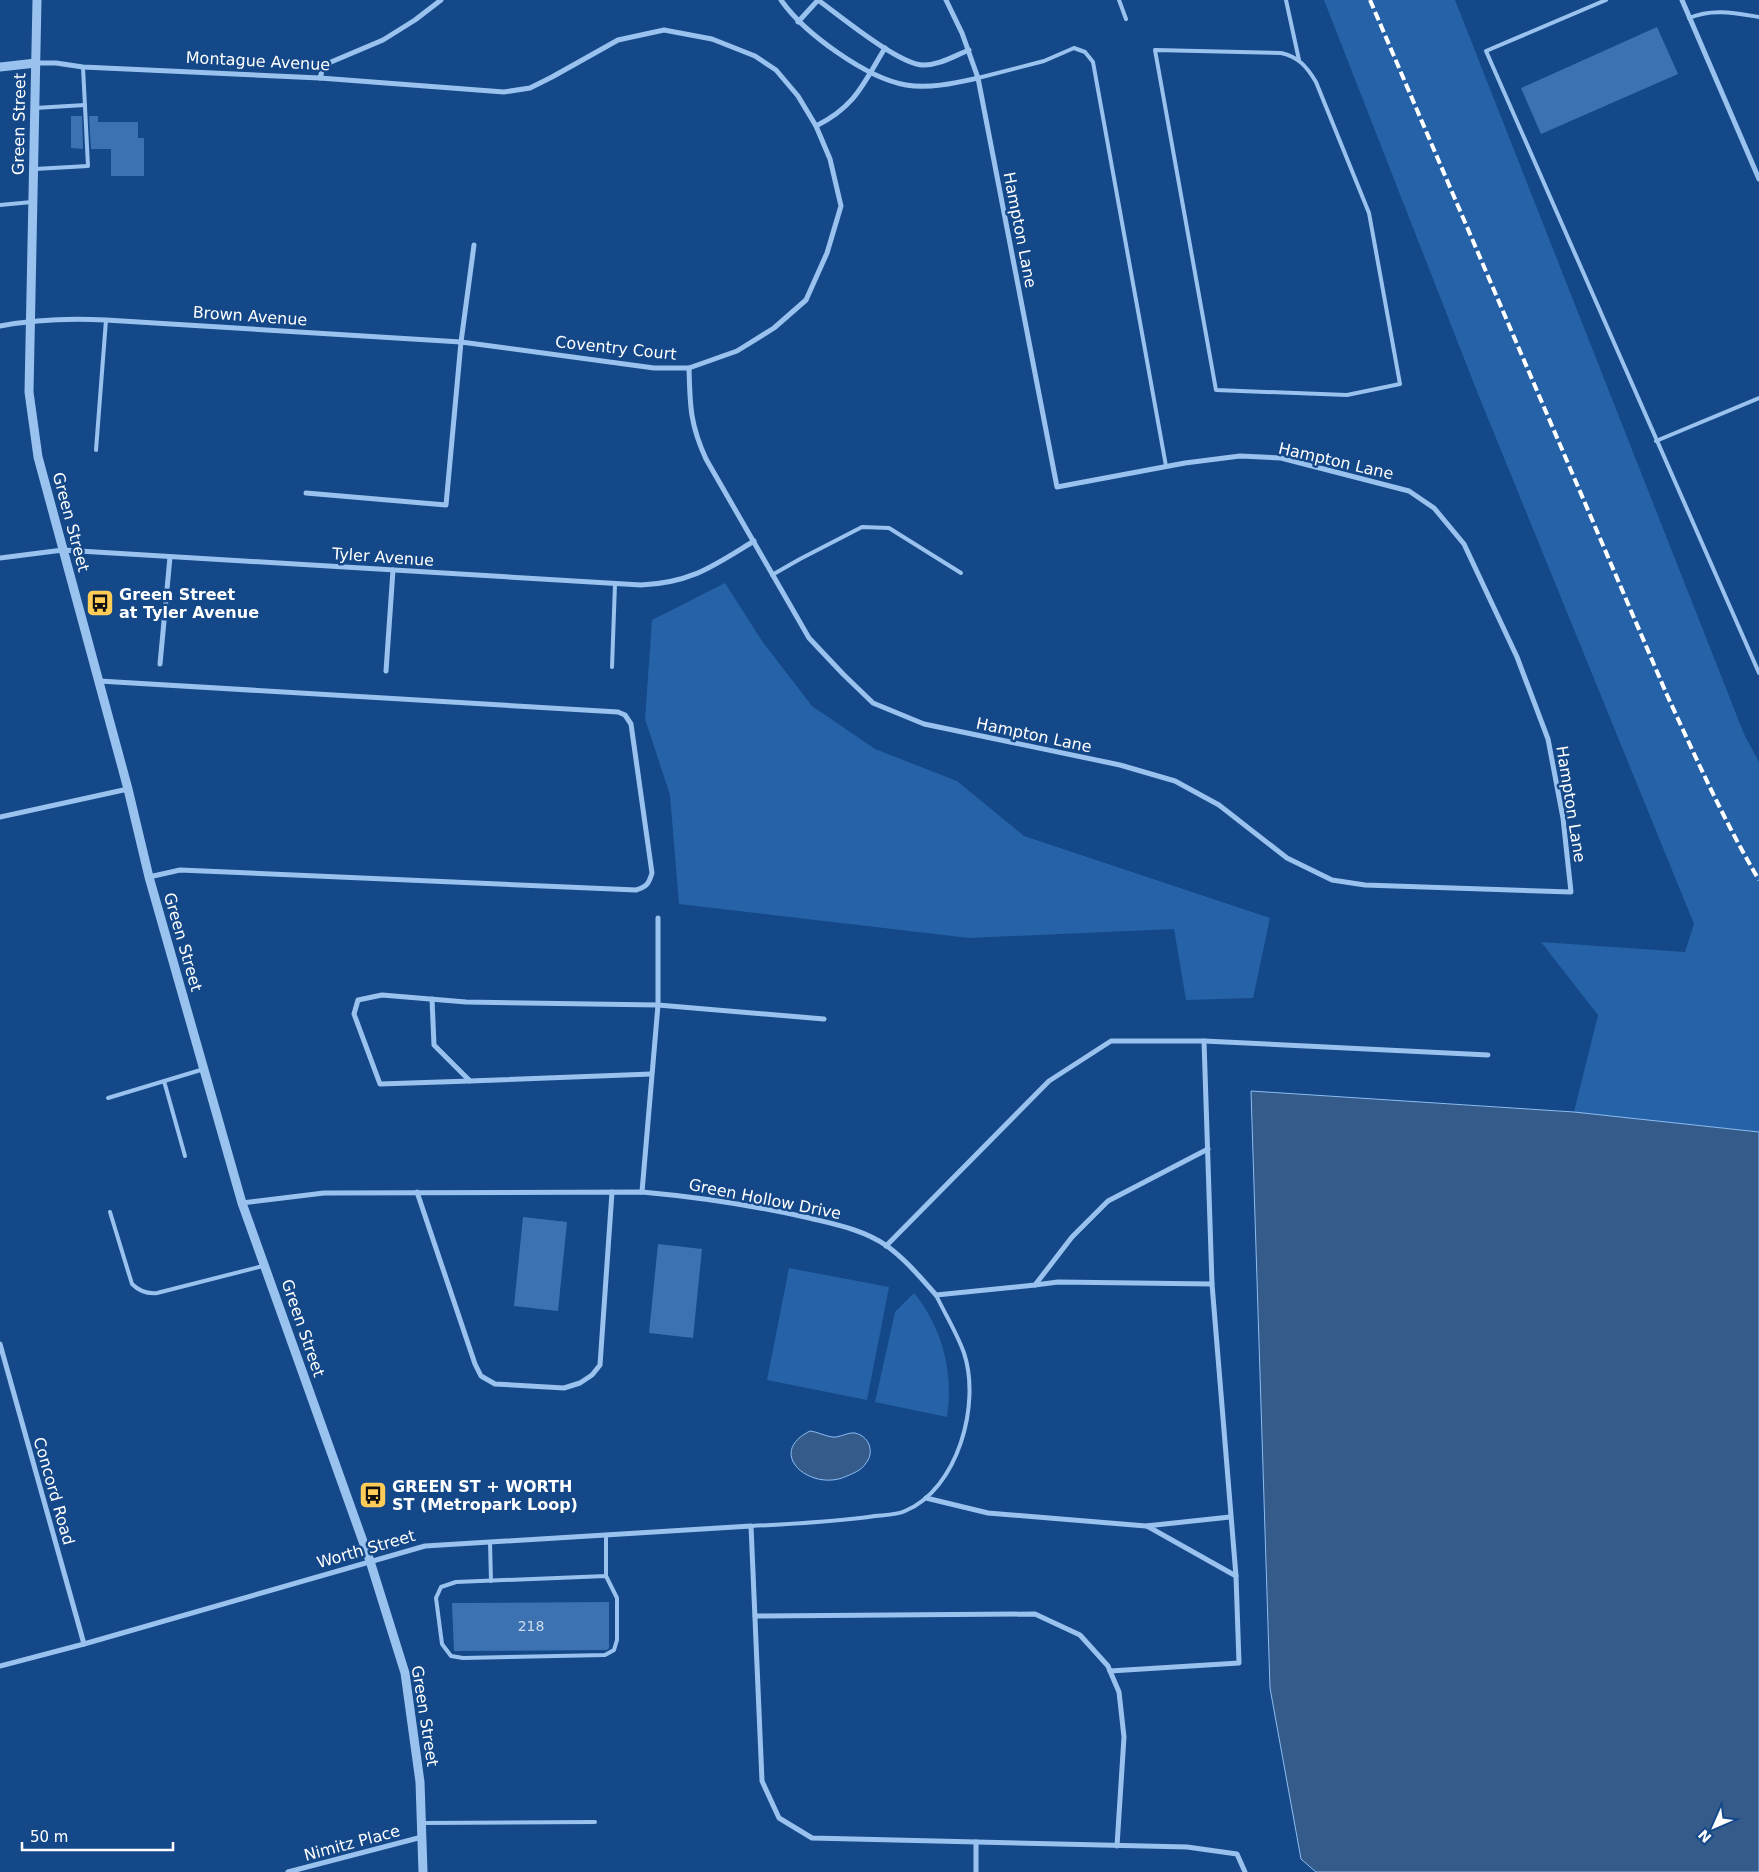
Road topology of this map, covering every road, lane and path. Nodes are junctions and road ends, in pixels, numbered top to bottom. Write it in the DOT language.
graph roads {
  1 [pos="37,0"];
  2 [pos="441,0"];
  3 [pos="781,0"];
  4 [pos="818,0"];
  5 [pos="946,0"];
  6 [pos="1119,0"];
  7 [pos="1286,0"];
  8 [pos="1606,0"];
  9 [pos="1682,0"];
  10 [pos="1759,17"];
  11 [pos="1689,18"];
  12 [pos="1126,19"];
  13 [pos="798,22"];
  14 [pos="885,48"];
  15 [pos="969,50"];
  16 [pos="1299,60"];
  17 [pos="36,63"];
  18 [pos="83,67"];
  19 [pos="0,68"];
  20 [pos="870,72"];
  21 [pos="320,78"];
  22 [pos="978,78"];
  23 [pos="515,91"];
  24 [pos="85,106"];
  25 [pos="35,108"];
  26 [pos="816,126"];
  27 [pos="33,169"];
  28 [pos="1759,179"];
  29 [pos="32,202"];
  30 [pos="0,205"];
  31 [pos="474,245"];
  32 [pos="106,320"];
  33 [pos="29,321"];
  34 [pos="0,326"];
  35 [pos="461,342"];
  36 [pos="498,347"];
  37 [pos="689,368"];
  38 [pos="1759,398"];
  39 [pos="1656,441"];
  40 [pos="96,450"];
  41 [pos="1166,466"];
  42 [pos="306,493"];
  43 [pos="754,541"];
  44 [pos="64,550"];
  45 [pos="170,557"];
  46 [pos="0,558"];
  47 [pos="393,570"];
  48 [pos="961,573"];
  49 [pos="772,575"];
  50 [pos="615,584"];
  51 [pos="160,664"];
  52 [pos="612,667"];
  53 [pos="386,671"];
  54 [pos="1759,673"];
  55 [pos="98,682"];
  56 [pos="128,789"];
  57 [pos="0,817"];
  58 [pos="149,877"];
  59 [pos="658,918"];
  60 [pos="432,999"];
  61 [pos="658,1005"];
  62 [pos="824,1019"];
  63 [pos="1204,1041"];
  64 [pos="1488,1055"];
  65 [pos="204,1069"];
  66 [pos="651,1074"];
  67 [pos="164,1081"];
  68 [pos="470,1081"];
  69 [pos="108,1098"];
  70 [pos="1208,1149"];
  71 [pos="185,1156"];
  72 [pos="416,1192"];
  73 [pos="612,1192"];
  74 [pos="642,1192"];
  75 [pos="242,1203"];
  76 [pos="110,1212"];
  77 [pos="886,1246"];
  78 [pos="265,1266"];
  79 [pos="1212,1284"];
  80 [pos="1035,1285"];
  81 [pos="936,1295"];
  82 [pos="0,1344"];
  83 [pos="926,1498"];
  84 [pos="1230,1517"];
  85 [pos="751,1526"];
  86 [pos="1146,1526"];
  87 [pos="606,1535"];
  88 [pos="490,1542"];
  89 [pos="370,1561"];
  90 [pos="606,1576"];
  91 [pos="1236,1576"];
  92 [pos="491,1581"];
  93 [pos="755,1616"];
  94 [pos="84,1644"];
  95 [pos="0,1666"];
  96 [pos="1110,1671"];
  97 [pos="595,1822"];
  98 [pos="421,1823"];
  99 [pos="422,1837"];
  100 [pos="976,1842"];
  101 [pos="1117,1846"];
  102 [pos="288,1872"];
  103 [pos="423,1872"];
  104 [pos="976,1872"];
  105 [pos="1245,1872"];
  1 -- 17 [label="street, Green Street"];
  2 -- 21 [label="street"];
  3 -- 13 [label="street"];
  4 -- 13 [label="street"];
  4 -- 14 [label="street"];
  5 -- 15 [label="street, Hampton Lane"];
  6 -- 12 [label="lane"];
  7 -- 16 [label="lane"];
  8 -- 39 [label="lane"];
  9 -- 11 [label="street"];
  10 -- 11 [label="lane"];
  11 -- 28 [label="street"];
  13 -- 20 [label="street"];
  14 -- 15 [label="street"];
  14 -- 20 [label="street"];
  15 -- 22 [label="street, Hampton Lane"];
  16 -- 16 [label="lane"];
  17 -- 18 [label="street, Montague Avenue"];
  17 -- 19 [label="street, Montague Avenue"];
  17 -- 25 [label="street, Green Street"];
  18 -- 21 [label="street, Montague Avenue"];
  18 -- 24 [label="lane"];
  20 -- 22 [label="street"];
  20 -- 26 [label="street"];
  21 -- 23 [label="street, Montague Avenue"];
  22 -- 41 [label="street, Hampton Lane"];
  22 -- 41 [label="lane"];
  23 -- 26 [label="street, Coventry Court"];
  24 -- 25 [label="lane"];
  24 -- 27 [label="lane"];
  25 -- 27 [label="street, Green Street"];
  26 -- 37 [label="street, Coventry Court"];
  27 -- 29 [label="street, Green Street"];
  29 -- 30 [label="lane"];
  29 -- 33 [label="street, Green Street"];
  31 -- 35 [label="street"];
  32 -- 33 [label="street, Brown Avenue"];
  32 -- 35 [label="street, Brown Avenue"];
  32 -- 40 [label="lane"];
  33 -- 34 [label="street, Brown Avenue"];
  33 -- 44 [label="street, Green Street"];
  35 -- 36 [label="street, Brown Avenue"];
  35 -- 42 [label="street"];
  36 -- 37 [label="street, Coventry Court"];
  37 -- 43 [label="street, Hampton Lane"];
  38 -- 39 [label="lane"];
  39 -- 54 [label="lane"];
  41 -- 49 [label="street, Hampton Lane"];
  43 -- 49 [label="street, Hampton Lane"];
  43 -- 50 [label="street, Tyler Avenue"];
  44 -- 45 [label="street, Tyler Avenue"];
  44 -- 46 [label="street, Tyler Avenue"];
  44 -- 55 [label="street, Green Street"];
  45 -- 47 [label="street, Tyler Avenue"];
  45 -- 51 [label="street"];
  47 -- 50 [label="street, Tyler Avenue"];
  47 -- 53 [label="street"];
  48 -- 49 [label="lane"];
  50 -- 52 [label="lane"];
  55 -- 56 [label="street, Green Street"];
  55 -- 58 [label="street"];
  56 -- 57 [label="street"];
  56 -- 58 [label="street, Green Street"];
  58 -- 65 [label="street, Green Street"];
  59 -- 61 [label="street"];
  60 -- 61 [label="street"];
  60 -- 68 [label="street"];
  60 -- 68 [label="street"];
  61 -- 62 [label="street"];
  61 -- 66 [label="street"];
  63 -- 64 [label="street"];
  63 -- 70 [label="street"];
  63 -- 77 [label="street"];
  65 -- 67 [label="lane"];
  65 -- 75 [label="street, Green Street"];
  66 -- 68 [label="street"];
  66 -- 74 [label="street"];
  67 -- 69 [label="lane"];
  67 -- 71 [label="lane"];
  70 -- 79 [label="street"];
  70 -- 80 [label="street"];
  72 -- 73 [label="street, Green Hollow Drive"];
  72 -- 73 [label="street"];
  72 -- 75 [label="street, Green Hollow Drive"];
  73 -- 74 [label="street, Green Hollow Drive"];
  74 -- 77 [label="street, Green Hollow Drive"];
  75 -- 78 [label="street, Green Street"];
  76 -- 78 [label="lane"];
  77 -- 81 [label="street, Green Hollow Drive"];
  78 -- 89 [label="street, Green Street"];
  79 -- 80 [label="street"];
  79 -- 84 [label="street"];
  80 -- 81 [label="street"];
  81 -- 83 [label="lane"];
  82 -- 94 [label="street, Concord Road"];
  83 -- 85 [label="lane"];
  83 -- 86 [label="street"];
  84 -- 86 [label="street"];
  84 -- 91 [label="street"];
  85 -- 87 [label="street, Worth Street"];
  85 -- 93 [label="street"];
  86 -- 91 [label="street"];
  87 -- 88 [label="street, Worth Street"];
  87 -- 90 [label="lane"];
  88 -- 89 [label="street, Worth Street"];
  88 -- 92 [label="lane"];
  89 -- 94 [label="street, Worth Street"];
  89 -- 98 [label="street, Green Street"];
  90 -- 92 [label="lane"];
  90 -- 92 [label="lane"];
  91 -- 96 [label="street"];
  93 -- 96 [label="street"];
  93 -- 100 [label="street"];
  94 -- 95 [label="street, Worth Street"];
  96 -- 101 [label="street"];
  97 -- 98 [label="lane"];
  98 -- 99 [label="street, Green Street"];
  99 -- 102 [label="street, Nimitz Place"];
  99 -- 103 [label="street, Green Street"];
  100 -- 101 [label="street"];
  100 -- 104 [label="street"];
  101 -- 105 [label="street"];
}
